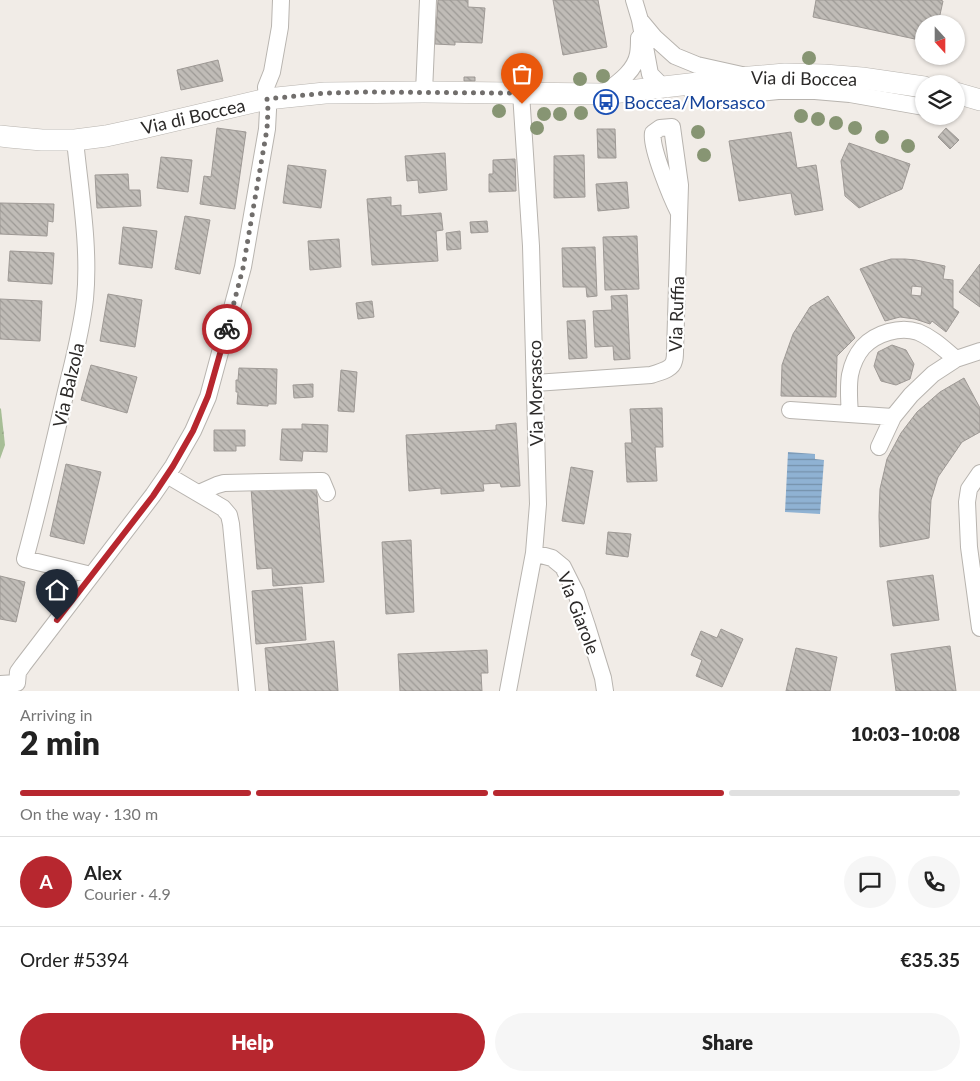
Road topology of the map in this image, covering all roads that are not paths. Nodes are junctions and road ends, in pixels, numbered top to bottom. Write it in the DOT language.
graph roads {
  1 [pos="281,0"];
  2 [pos="428,0"];
  3 [pos="634,0"];
  4 [pos="640,20"];
  5 [pos="750,77"];
  6 [pos="686,84"];
  7 [pos="915,86"];
  8 [pos="662,87"];
  9 [pos="424,92"];
  10 [pos="521,93"];
  11 [pos="602,94"];
  12 [pos="965,96"];
  13 [pos="267,99"];
  14 [pos="980,100"];
  15 [pos="915,105"];
  16 [pos="0,136"];
  17 [pos="75,140"];
  18 [pos="679,213"];
  19 [pos="980,351"];
  20 [pos="956,359"];
  21 [pos="536,383"];
  22 [pos="790,410"];
  23 [pos="850,414"];
  24 [pos="893,417"];
  25 [pos="879,448"];
  26 [pos="980,473"];
  27 [pos="167,475"];
  28 [pos="200,493"];
  29 [pos="327,493"];
  30 [pos="534,553"];
  31 [pos="91,575"];
  32 [pos="980,628"];
  33 [pos="0,684"];
  34 [pos="19,687"];
  35 [pos="247,691"];
  36 [pos="508,691"];
  37 [pos="605,691"];
  1 -- 13 [label="street"];
  2 -- 9 [label="street"];
  3 -- 4 [label="street"];
  4 -- 5 [label="street"];
  4 -- 8 [label="street"];
  4 -- 11 [label="street"];
  5 -- 6 [label="main road, Via di Boccea"];
  5 -- 7 [label="main road, Via di Boccea"];
  6 -- 8 [label="main road, Via di Boccea"];
  6 -- 15 [label="street"];
  8 -- 11 [label="main road, Via di Boccea"];
  9 -- 10 [label="main road, Via di Boccea"];
  9 -- 13 [label="main road, Via di Boccea"];
  10 -- 11 [label="main road, Via di Boccea"];
  10 -- 21 [label="street, Via Morsasco"];
  12 -- 14 [label="main road"];
  13 -- 17 [label="main road, Via di Boccea"];
  13 -- 27 [label="street"];
  16 -- 17 [label="main road, Via di Boccea"];
  17 -- 31 [label="street, Via Balzola"];
  18 -- 21 [label="street, Via Ruffia"];
  19 -- 20 [label="street"];
  20 -- 23 [label="street"];
  20 -- 24 [label="street"];
  21 -- 30 [label="street, Via Morsasco"];
  22 -- 23 [label="street"];
  23 -- 24 [label="street"];
  24 -- 25 [label="street"];
  26 -- 32 [label="street"];
  27 -- 28 [label="street"];
  27 -- 31 [label="street"];
  28 -- 29 [label="street"];
  28 -- 35 [label="street"];
  30 -- 36 [label="street, Via Morsasco"];
  30 -- 37 [label="street, Via Giarole"];
  31 -- 34 [label="street"];
  33 -- 34 [label="street"];
}
